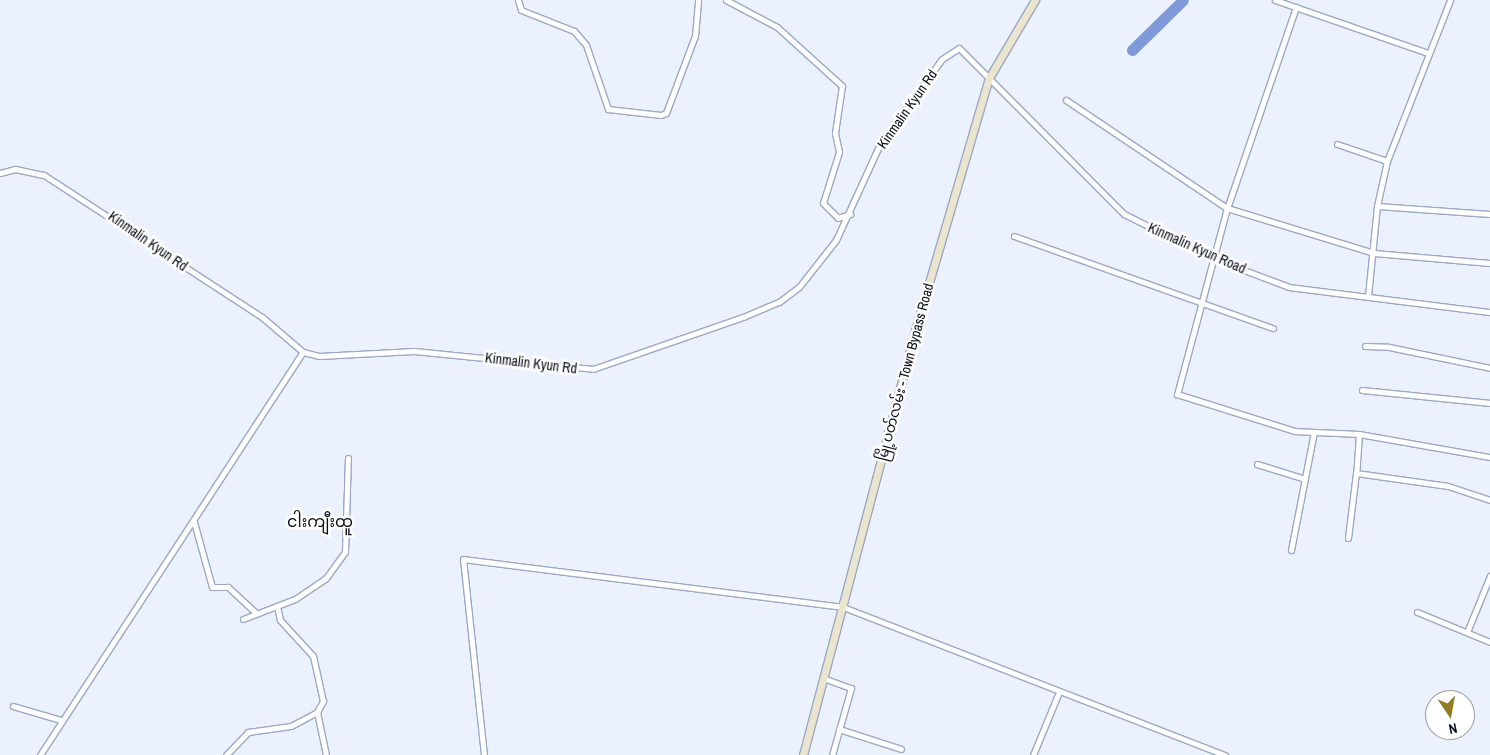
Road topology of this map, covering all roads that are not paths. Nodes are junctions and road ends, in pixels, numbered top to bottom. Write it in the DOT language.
graph roads {
  1 [pos="518,0"];
  2 [pos="698,0"];
  3 [pos="726,0"];
  4 [pos="1035,0"];
  5 [pos="1275,0"];
  6 [pos="1450,0"];
  7 [pos="1296,7"];
  8 [pos="1428,53"];
  9 [pos="989,78"];
  10 [pos="1066,100"];
  11 [pos="1337,144"];
  12 [pos="1387,161"];
  13 [pos="0,173"];
  14 [pos="1377,206"];
  15 [pos="1227,208"];
  16 [pos="850,214"];
  17 [pos="1490,214"];
  18 [pos="1014,236"];
  19 [pos="1374,253"];
  20 [pos="1212,258"];
  21 [pos="1490,263"];
  22 [pos="1368,296"];
  23 [pos="1204,304"];
  24 [pos="1490,312"];
  25 [pos="1273,328"];
  26 [pos="1365,346"];
  27 [pos="303,352"];
  28 [pos="1490,368"];
  29 [pos="1362,390"];
  30 [pos="1490,403"];
  31 [pos="1314,432"];
  32 [pos="1359,434"];
  33 [pos="1490,457"];
  34 [pos="348,458"];
  35 [pos="1257,464"];
  36 [pos="1356,473"];
  37 [pos="1305,479"];
  38 [pos="1490,500"];
  39 [pos="194,522"];
  40 [pos="1348,538"];
  41 [pos="1291,550"];
  42 [pos="1490,576"];
  43 [pos="277,606"];
  44 [pos="844,607"];
  45 [pos="1417,612"];
  46 [pos="256,613"];
  47 [pos="243,619"];
  48 [pos="1467,632"];
  49 [pos="1490,642"];
  50 [pos="823,678"];
  51 [pos="1059,692"];
  52 [pos="13,706"];
  53 [pos="317,712"];
  54 [pos="61,720"];
  55 [pos="838,729"];
  56 [pos="901,749"];
  57 [pos="40,755"];
  58 [pos="226,755"];
  59 [pos="326,755"];
  60 [pos="484,755"];
  61 [pos="802,755"];
  62 [pos="832,755"];
  63 [pos="1034,755"];
  64 [pos="1225,755"];
  1 -- 2 [label="street"];
  3 -- 16 [label="street"];
  4 -- 9 [label="main road, မြို့ပတ်လမ်း - Town Bypass Road"];
  5 -- 7 [label="street"];
  6 -- 8 [label="street"];
  7 -- 8 [label="street"];
  7 -- 15 [label="street"];
  8 -- 12 [label="street"];
  9 -- 16 [label="street, Kinmalin Kyun Rd"];
  9 -- 20 [label="street, Kinmalin Kyun Road"];
  9 -- 44 [label="main road, မြို့ပတ်လမ်း - Town Bypass Road"];
  10 -- 15 [label="street"];
  11 -- 12 [label="street"];
  12 -- 14 [label="street"];
  13 -- 27 [label="street, Kinmalin Kyun Rd"];
  14 -- 17 [label="street"];
  14 -- 19 [label="street"];
  15 -- 19 [label="street"];
  15 -- 20 [label="street"];
  16 -- 27 [label="street, Kinmalin Kyun Rd"];
  18 -- 23 [label="street"];
  19 -- 21 [label="street"];
  19 -- 22 [label="street"];
  20 -- 22 [label="street, Kinmalin Kyun Road"];
  20 -- 23 [label="street"];
  22 -- 24 [label="street, Kinmalin Kyun Road"];
  23 -- 25 [label="street"];
  23 -- 31 [label="street"];
  26 -- 28 [label="street"];
  27 -- 39 [label="street"];
  29 -- 30 [label="street"];
  31 -- 32 [label="street"];
  31 -- 37 [label="street"];
  32 -- 33 [label="street"];
  32 -- 36 [label="street"];
  34 -- 43 [label="street"];
  35 -- 37 [label="street"];
  36 -- 38 [label="street"];
  36 -- 40 [label="street"];
  37 -- 41 [label="street"];
  39 -- 46 [label="street"];
  39 -- 54 [label="street"];
  42 -- 48 [label="street"];
  43 -- 46 [label="street"];
  43 -- 53 [label="street"];
  44 -- 50 [label="main road, မြို့ပတ်လမ်း - Town Bypass Road"];
  44 -- 51 [label="street"];
  44 -- 60 [label="street"];
  45 -- 48 [label="street"];
  46 -- 47 [label="street"];
  48 -- 49 [label="street"];
  50 -- 55 [label="street"];
  50 -- 61 [label="main road, မြို့ပတ်လမ်း - Town Bypass Road"];
  51 -- 63 [label="street"];
  51 -- 64 [label="street"];
  52 -- 54 [label="street"];
  53 -- 58 [label="street"];
  53 -- 59 [label="street"];
  54 -- 57 [label="street"];
  55 -- 56 [label="street"];
  55 -- 62 [label="street"];
}
